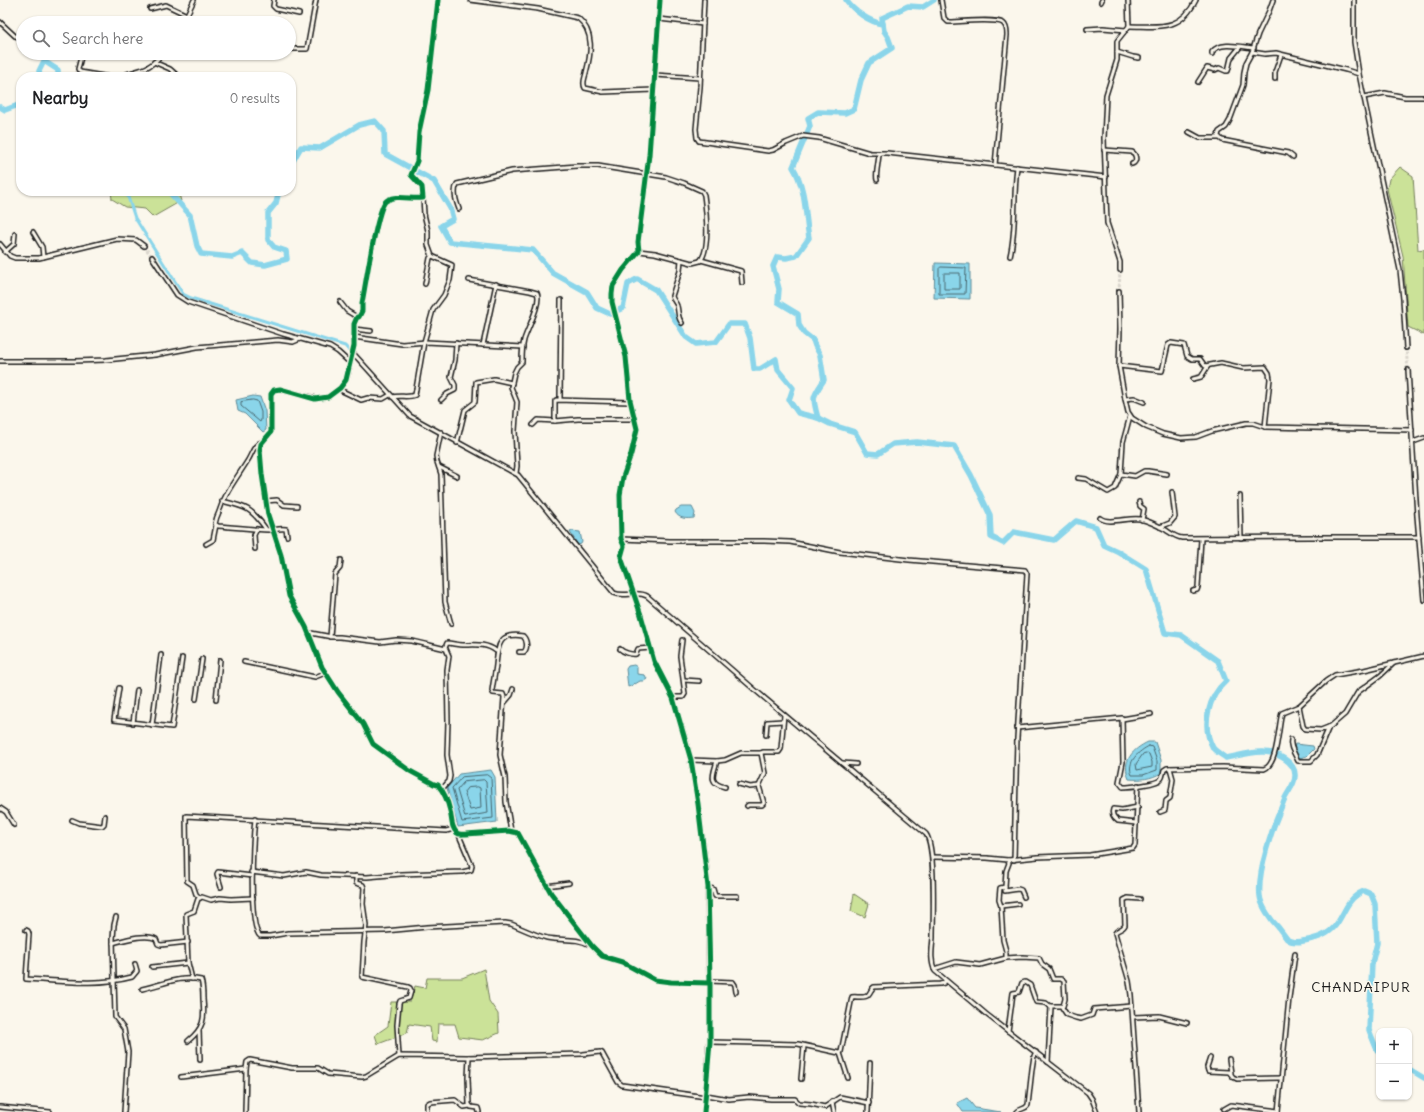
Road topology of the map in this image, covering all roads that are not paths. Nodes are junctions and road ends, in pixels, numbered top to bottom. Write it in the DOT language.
graph roads {
  1 [pos="194,0"];
  2 [pos="274,0"];
  3 [pos="316,0"];
  4 [pos="438,0"];
  5 [pos="470,0"];
  6 [pos="660,0"];
  7 [pos="704,0"];
  8 [pos="941,0"];
  9 [pos="1196,0"];
  10 [pos="1273,0"];
  11 [pos="1354,0"];
  12 [pos="1127,1"];
  13 [pos="150,9"];
  14 [pos="299,14"];
  15 [pos="187,15"];
  16 [pos="659,18"];
  17 [pos="0,22"];
  18 [pos="703,24"];
  19 [pos="1129,26"];
  20 [pos="1086,29"];
  21 [pos="1126,30"];
  22 [pos="16,36"];
  23 [pos="1240,47"];
  24 [pos="296,49"];
  25 [pos="1253,50"];
  26 [pos="1117,52"];
  27 [pos="1212,54"];
  28 [pos="1281,54"];
  29 [pos="1139,58"];
  30 [pos="80,60"];
  31 [pos="154,62"];
  32 [pos="80,72"];
  33 [pos="137,72"];
  34 [pos="173,72"];
  35 [pos="1359,74"];
  36 [pos="655,75"];
  37 [pos="700,78"];
  38 [pos="1275,79"];
  39 [pos="1198,82"];
  40 [pos="654,90"];
  41 [pos="1364,97"];
  42 [pos="1424,97"];
  43 [pos="1189,132"];
  44 [pos="1219,138"];
  45 [pos="1104,150"];
  46 [pos="879,153"];
  47 [pos="649,155"];
  48 [pos="1294,157"];
  49 [pos="995,164"];
  50 [pos="1132,164"];
  51 [pos="1017,167"];
  52 [pos="647,170"];
  53 [pos="647,175"];
  54 [pos="1106,177"];
  55 [pos="414,178"];
  56 [pos="877,180"];
  57 [pos="421,185"];
  58 [pos="423,198"];
  59 [pos="459,209"];
  60 [pos="32,232"];
  61 [pos="15,234"];
  62 [pos="0,244"];
  63 [pos="144,246"];
  64 [pos="638,251"];
  65 [pos="6,252"];
  66 [pos="432,256"];
  67 [pos="1010,256"];
  68 [pos="43,257"];
  69 [pos="152,257"];
  70 [pos="681,260"];
  71 [pos="701,260"];
  72 [pos="1120,270"];
  73 [pos="469,280"];
  74 [pos="742,283"];
  75 [pos="425,284"];
  76 [pos="496,284"];
  77 [pos="1119,291"];
  78 [pos="561,300"];
  79 [pos="340,302"];
  80 [pos="357,317"];
  81 [pos="682,323"];
  82 [pos="354,329"];
  83 [pos="371,330"];
  84 [pos="354,337"];
  85 [pos="300,339"];
  86 [pos="424,342"];
  87 [pos="456,343"];
  88 [pos="483,345"];
  89 [pos="523,347"];
  90 [pos="1406,348"];
  91 [pos="352,354"];
  92 [pos="0,361"];
  93 [pos="350,362"];
  94 [pos="1119,366"];
  95 [pos="1208,366"];
  96 [pos="1408,370"];
  97 [pos="1193,379"];
  98 [pos="512,383"];
  99 [pos="338,389"];
  100 [pos="390,396"];
  101 [pos="1125,399"];
  102 [pos="441,400"];
  103 [pos="560,400"];
  104 [pos="630,402"];
  105 [pos="1144,402"];
  106 [pos="1130,416"];
  107 [pos="635,419"];
  108 [pos="555,421"];
  109 [pos="533,425"];
  110 [pos="1265,428"];
  111 [pos="1412,430"];
  112 [pos="440,434"];
  113 [pos="1424,438"];
  114 [pos="263,441"];
  115 [pos="1413,442"];
  116 [pos="457,443"];
  117 [pos="439,467"];
  118 [pos="516,473"];
  119 [pos="1121,474"];
  120 [pos="1167,474"];
  121 [pos="457,476"];
  122 [pos="1078,478"];
  123 [pos="1172,492"];
  124 [pos="1240,496"];
  125 [pos="222,501"];
  126 [pos="266,501"];
  127 [pos="1139,502"];
  128 [pos="297,506"];
  129 [pos="1100,518"];
  130 [pos="1142,520"];
  131 [pos="216,525"];
  132 [pos="1160,527"];
  133 [pos="257,529"];
  134 [pos="266,529"];
  135 [pos="272,530"];
  136 [pos="287,536"];
  137 [pos="1419,537"];
  138 [pos="1201,538"];
  139 [pos="1241,538"];
  140 [pos="621,539"];
  141 [pos="206,544"];
  142 [pos="255,549"];
  143 [pos="341,560"];
  144 [pos="1193,591"];
  145 [pos="634,594"];
  146 [pos="1424,600"];
  147 [pos="451,624"];
  148 [pos="309,635"];
  149 [pos="330,637"];
  150 [pos="682,640"];
  151 [pos="444,648"];
  152 [pos="651,648"];
  153 [pos="620,649"];
  154 [pos="496,650"];
  155 [pos="519,652"];
  156 [pos="161,655"];
  157 [pos="1424,656"];
  158 [pos="182,658"];
  159 [pos="202,659"];
  160 [pos="220,660"];
  161 [pos="244,662"];
  162 [pos="1394,663"];
  163 [pos="325,673"];
  164 [pos="684,680"];
  165 [pos="699,681"];
  166 [pos="119,688"];
  167 [pos="513,689"];
  168 [pos="137,690"];
  169 [pos="673,697"];
  170 [pos="196,699"];
  171 [pos="216,700"];
  172 [pos="504,703"];
  173 [pos="1298,706"];
  174 [pos="1151,714"];
  175 [pos="783,718"];
  176 [pos="1122,719"];
  177 [pos="133,723"];
  178 [pos="152,725"];
  179 [pos="1329,727"];
  180 [pos="1017,728"];
  181 [pos="766,735"];
  182 [pos="1291,739"];
  183 [pos="761,753"];
  184 [pos="691,760"];
  185 [pos="717,761"];
  186 [pos="841,763"];
  187 [pos="856,764"];
  188 [pos="1170,768"];
  189 [pos="739,784"];
  190 [pos="1138,785"];
  191 [pos="759,786"];
  192 [pos="725,787"];
  193 [pos="442,789"];
  194 [pos="747,806"];
  195 [pos="1138,807"];
  196 [pos="0,808"];
  197 [pos="1160,812"];
  198 [pos="105,816"];
  199 [pos="255,819"];
  200 [pos="72,820"];
  201 [pos="1136,823"];
  202 [pos="14,825"];
  203 [pos="454,829"];
  204 [pos="511,831"];
  205 [pos="458,833"];
  206 [pos="932,857"];
  207 [pos="1008,860"];
  208 [pos="1014,860"];
  209 [pos="251,872"];
  210 [pos="252,876"];
  211 [pos="356,876"];
  212 [pos="569,883"];
  213 [pos="546,886"];
  214 [pos="221,887"];
  215 [pos="708,887"];
  216 [pos="1005,887"];
  217 [pos="737,896"];
  218 [pos="1024,897"];
  219 [pos="200,898"];
  220 [pos="253,898"];
  221 [pos="1140,899"];
  222 [pos="1018,904"];
  223 [pos="1001,906"];
  224 [pos="116,917"];
  225 [pos="26,930"];
  226 [pos="366,932"];
  227 [pos="188,942"];
  228 [pos="113,943"];
  229 [pos="592,946"];
  230 [pos="1295,954"];
  231 [pos="1006,958"];
  232 [pos="188,963"];
  233 [pos="135,964"];
  234 [pos="152,966"];
  235 [pos="934,969"];
  236 [pos="192,979"];
  237 [pos="114,981"];
  238 [pos="709,982"];
  239 [pos="945,982"];
  240 [pos="142,989"];
  241 [pos="736,992"];
  242 [pos="1050,1006"];
  243 [pos="1062,1006"];
  244 [pos="1132,1006"];
  245 [pos="1133,1017"];
  246 [pos="1187,1023"];
  247 [pos="199,1030"];
  248 [pos="1008,1031"];
  249 [pos="188,1042"];
  250 [pos="710,1042"];
  251 [pos="804,1046"];
  252 [pos="840,1053"];
  253 [pos="1035,1054"];
  254 [pos="399,1056"];
  255 [pos="469,1057"];
  256 [pos="1210,1058"];
  257 [pos="1229,1059"];
  258 [pos="200,1060"];
  259 [pos="1048,1062"];
  260 [pos="870,1063"];
  261 [pos="246,1069"];
  262 [pos="1232,1075"];
  263 [pos="182,1077"];
  264 [pos="848,1078"];
  265 [pos="1281,1078"];
  266 [pos="801,1079"];
  267 [pos="706,1096"];
  268 [pos="832,1102"];
  269 [pos="869,1103"];
  270 [pos="0,1106"];
  271 [pos="470,1106"];
  272 [pos="1224,1109"];
  273 [pos="1018,1111"];
  274 [pos="1278,1111"];
  275 [pos="50,1112"];
  276 [pos="124,1112"];
  277 [pos="245,1112"];
  278 [pos="426,1112"];
  279 [pos="479,1112"];
  280 [pos="704,1112"];
  281 [pos="834,1112"];
  282 [pos="868,1112"];
  283 [pos="1097,1112"];
  284 [pos="1139,1112"];
  1 -- 15 [label="street"];
  2 -- 14 [label="street"];
  3 -- 24 [label="street"];
  4 -- 55 [label="street"];
  5 -- 40 [label="street"];
  6 -- 16 [label="street"];
  7 -- 18 [label="street"];
  8 -- 49 [label="street"];
  9 -- 19 [label="street"];
  10 -- 25 [label="street"];
  11 -- 35 [label="street"];
  12 -- 19 [label="street"];
  13 -- 15 [label="street"];
  16 -- 18 [label="street"];
  16 -- 36 [label="street"];
  17 -- 22 [label="street"];
  18 -- 37 [label="street"];
  19 -- 21 [label="street"];
  20 -- 21 [label="street"];
  21 -- 26 [label="street"];
  23 -- 25 [label="street"];
  23 -- 27 [label="street"];
  23 -- 39 [label="street"];
  25 -- 28 [label="street"];
  25 -- 44 [label="street"];
  26 -- 29 [label="street"];
  26 -- 45 [label="street"];
  28 -- 35 [label="street"];
  28 -- 38 [label="street"];
  30 -- 32 [label="street"];
  31 -- 33 [label="street"];
  31 -- 34 [label="street"];
  35 -- 41 [label="street"];
  36 -- 37 [label="street"];
  36 -- 40 [label="street"];
  37 -- 46 [label="street"];
  40 -- 47 [label="street"];
  41 -- 42 [label="street"];
  41 -- 90 [label="street"];
  43 -- 44 [label="street"];
  44 -- 48 [label="street"];
  45 -- 50 [label="street"];
  45 -- 54 [label="street"];
  46 -- 49 [label="street"];
  46 -- 56 [label="street"];
  49 -- 51 [label="street"];
  51 -- 54 [label="street"];
  51 -- 67 [label="street"];
  52 -- 53 [label="street"];
  53 -- 59 [label="street"];
  53 -- 64 [label="street"];
  53 -- 71 [label="street"];
  54 -- 72 [label="street"];
  57 -- 58 [label="street"];
  58 -- 66 [label="street"];
  58 -- 80 [label="street"];
  60 -- 68 [label="street"];
  61 -- 65 [label="street"];
  62 -- 65 [label="street"];
  63 -- 68 [label="street"];
  64 -- 70 [label="street"];
  64 -- 104 [label="street"];
  65 -- 68 [label="street"];
  66 -- 75 [label="street"];
  66 -- 86 [label="street"];
  69 -- 85 [label="street"];
  70 -- 71 [label="street"];
  70 -- 81 [label="street"];
  71 -- 74 [label="street"];
  73 -- 76 [label="street"];
  76 -- 88 [label="street"];
  76 -- 89 [label="street"];
  77 -- 94 [label="street"];
  78 -- 103 [label="street"];
  79 -- 80 [label="street"];
  80 -- 82 [label="street"];
  82 -- 83 [label="street"];
  82 -- 84 [label="street"];
  84 -- 86 [label="street"];
  84 -- 91 [label="street"];
  85 -- 92 [label="street"];
  85 -- 93 [label="street"];
  86 -- 87 [label="street"];
  86 -- 100 [label="street"];
  87 -- 88 [label="street"];
  87 -- 102 [label="street"];
  88 -- 89 [label="street"];
  89 -- 98 [label="street"];
  91 -- 93 [label="street"];
  91 -- 100 [label="street"];
  93 -- 99 [label="street"];
  94 -- 95 [label="street"];
  94 -- 101 [label="street"];
  95 -- 97 [label="street"];
  95 -- 110 [label="street"];
  96 -- 111 [label="street"];
  98 -- 116 [label="street"];
  98 -- 118 [label="street"];
  99 -- 100 [label="street"];
  99 -- 114 [label="street"];
  100 -- 112 [label="street"];
  101 -- 105 [label="street"];
  101 -- 106 [label="street"];
  103 -- 104 [label="street"];
  103 -- 108 [label="street"];
  104 -- 107 [label="street"];
  106 -- 110 [label="street"];
  106 -- 119 [label="street"];
  107 -- 108 [label="street"];
  107 -- 140 [label="street"];
  108 -- 109 [label="street"];
  110 -- 111 [label="street"];
  111 -- 115 [label="street"];
  112 -- 116 [label="street"];
  112 -- 117 [label="street"];
  113 -- 115 [label="street"];
  114 -- 125 [label="street"];
  114 -- 126 [label="street"];
  115 -- 137 [label="street"];
  116 -- 118 [label="street"];
  117 -- 121 [label="street"];
  117 -- 147 [label="street"];
  118 -- 145 [label="street"];
  119 -- 120 [label="street"];
  119 -- 122 [label="street"];
  123 -- 132 [label="street"];
  124 -- 139 [label="street"];
  125 -- 131 [label="street"];
  125 -- 134 [label="street"];
  126 -- 128 [label="street"];
  126 -- 135 [label="street"];
  127 -- 130 [label="street"];
  129 -- 130 [label="street"];
  130 -- 132 [label="street"];
  131 -- 133 [label="street"];
  131 -- 141 [label="street"];
  132 -- 138 [label="street"];
  133 -- 134 [label="street"];
  133 -- 142 [label="street"];
  134 -- 135 [label="street"];
  135 -- 136 [label="street"];
  135 -- 148 [label="street"];
  137 -- 139 [label="street"];
  137 -- 146 [label="street"];
  138 -- 139 [label="street"];
  138 -- 144 [label="street"];
  140 -- 145 [label="street"];
  140 -- 180 [label="street"];
  143 -- 149 [label="street"];
  145 -- 152 [label="street"];
  145 -- 175 [label="street"];
  148 -- 149 [label="street"];
  148 -- 163 [label="street"];
  149 -- 151 [label="street"];
  150 -- 164 [label="street"];
  151 -- 154 [label="street"];
  151 -- 193 [label="street"];
  152 -- 153 [label="street"];
  152 -- 169 [label="street"];
  154 -- 155 [label="street"];
  154 -- 172 [label="street"];
  156 -- 178 [label="street"];
  157 -- 162 [label="street"];
  158 -- 178 [label="street"];
  159 -- 170 [label="street"];
  160 -- 171 [label="street"];
  161 -- 163 [label="street"];
  162 -- 173 [label="street"];
  162 -- 179 [label="street"];
  163 -- 193 [label="street"];
  164 -- 165 [label="street"];
  164 -- 169 [label="street"];
  166 -- 177 [label="street"];
  167 -- 172 [label="street"];
  168 -- 177 [label="street"];
  169 -- 184 [label="street"];
  172 -- 204 [label="street"];
  173 -- 179 [label="street"];
  173 -- 188 [label="street"];
  174 -- 176 [label="street"];
  175 -- 181 [label="street"];
  175 -- 183 [label="street"];
  175 -- 186 [label="street"];
  176 -- 180 [label="street"];
  176 -- 190 [label="street"];
  177 -- 178 [label="street"];
  179 -- 182 [label="street"];
  180 -- 208 [label="street"];
  183 -- 185 [label="street"];
  183 -- 191 [label="street"];
  184 -- 185 [label="street"];
  184 -- 215 [label="street"];
  185 -- 192 [label="street"];
  186 -- 187 [label="street"];
  186 -- 206 [label="street"];
  188 -- 190 [label="street"];
  188 -- 197 [label="street"];
  189 -- 191 [label="street"];
  190 -- 195 [label="street"];
  191 -- 194 [label="street"];
  193 -- 203 [label="street"];
  195 -- 201 [label="street"];
  195 -- 201 [label="street"];
  196 -- 202 [label="street"];
  198 -- 200 [label="street"];
  199 -- 203 [label="street"];
  199 -- 209 [label="street"];
  199 -- 219 [label="street"];
  201 -- 208 [label="street"];
  203 -- 205 [label="street"];
  204 -- 205 [label="street"];
  204 -- 213 [label="street"];
  205 -- 211 [label="street"];
  206 -- 207 [label="street"];
  206 -- 235 [label="street"];
  207 -- 208 [label="street"];
  207 -- 216 [label="street"];
  209 -- 210 [label="street"];
  209 -- 211 [label="street"];
  210 -- 214 [label="street"];
  210 -- 220 [label="street"];
  211 -- 226 [label="street"];
  212 -- 213 [label="street"];
  213 -- 229 [label="street"];
  215 -- 217 [label="street"];
  215 -- 238 [label="street"];
  216 -- 218 [label="street"];
  216 -- 223 [label="street"];
  219 -- 220 [label="street"];
  219 -- 227 [label="street"];
  220 -- 226 [label="street"];
  221 -- 244 [label="street"];
  222 -- 223 [label="street"];
  223 -- 231 [label="street"];
  224 -- 228 [label="street"];
  225 -- 237 [label="street"];
  226 -- 229 [label="street"];
  226 -- 254 [label="street"];
  227 -- 228 [label="street"];
  227 -- 232 [label="street"];
  228 -- 237 [label="street"];
  229 -- 238 [label="street"];
  230 -- 265 [label="street"];
  231 -- 235 [label="street"];
  231 -- 243 [label="street"];
  232 -- 234 [label="street"];
  232 -- 236 [label="street"];
  233 -- 237 [label="street"];
  235 -- 239 [label="street"];
  236 -- 240 [label="street"];
  236 -- 247 [label="street"];
  237 -- 276 [label="street"];
  238 -- 241 [label="street"];
  238 -- 250 [label="street"];
  239 -- 248 [label="street"];
  239 -- 252 [label="street"];
  242 -- 243 [label="street"];
  242 -- 248 [label="street"];
  242 -- 259 [label="street"];
  243 -- 244 [label="street"];
  244 -- 245 [label="street"];
  245 -- 246 [label="street"];
  245 -- 284 [label="street"];
  247 -- 249 [label="street"];
  247 -- 258 [label="street"];
  248 -- 253 [label="street"];
  250 -- 251 [label="street"];
  250 -- 267 [label="street"];
  251 -- 252 [label="street"];
  251 -- 266 [label="street"];
  252 -- 264 [label="street"];
  253 -- 259 [label="street"];
  253 -- 273 [label="street"];
  254 -- 255 [label="street"];
  254 -- 261 [label="street"];
  255 -- 267 [label="street"];
  255 -- 271 [label="street"];
  256 -- 262 [label="street"];
  257 -- 262 [label="street"];
  259 -- 283 [label="street"];
  260 -- 269 [label="street"];
  261 -- 263 [label="street"];
  261 -- 277 [label="street"];
  262 -- 265 [label="street"];
  265 -- 274 [label="street"];
  267 -- 268 [label="street"];
  267 -- 280 [label="street"];
  268 -- 269 [label="street"];
  268 -- 281 [label="street"];
  269 -- 282 [label="street"];
  270 -- 275 [label="street"];
  271 -- 278 [label="street"];
  271 -- 279 [label="street"];
  272 -- 274 [label="street"];
}
